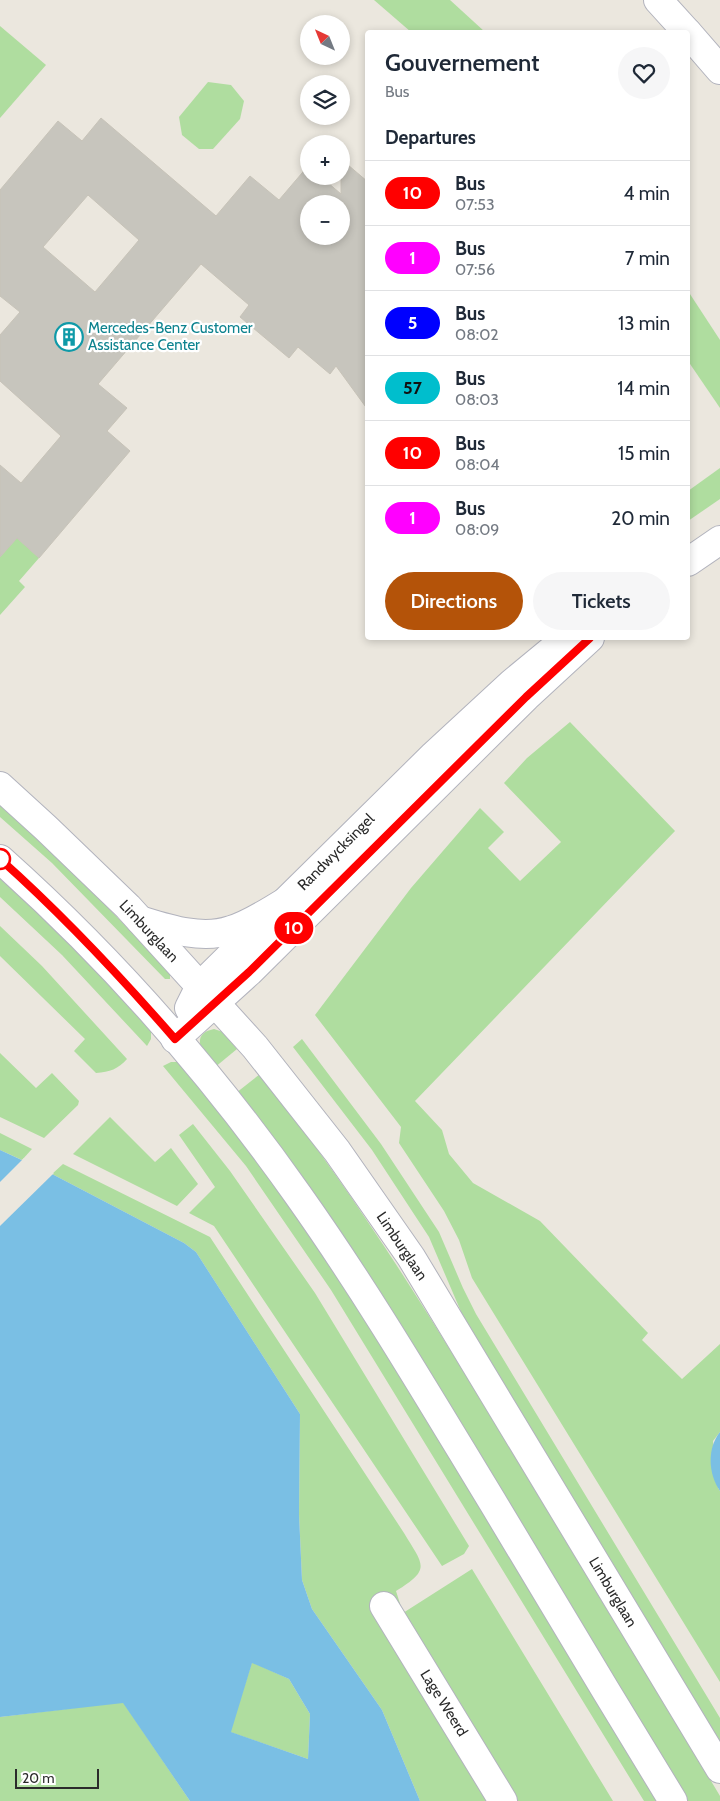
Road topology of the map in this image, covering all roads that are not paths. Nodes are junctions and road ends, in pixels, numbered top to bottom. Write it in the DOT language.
graph roads {
  1 [pos="658,0"];
  2 [pos="684,30"];
  3 [pos="690,36"];
  4 [pos="720,70"];
  5 [pos="720,540"];
  6 [pos="690,561"];
  7 [pos="566,640"];
  8 [pos="588,640"];
  9 [pos="0,786"];
  10 [pos="0,859"];
  11 [pos="287,901"];
  12 [pos="140,920"];
  13 [pos="208,994"];
  14 [pos="175,1039"];
  15 [pos="384,1606"];
  16 [pos="720,1769"];
  17 [pos="503,1801"];
  18 [pos="673,1801"];
  1 -- 2 [label="main road"];
  3 -- 4 [label="main road"];
  5 -- 6 [label="main road"];
  7 -- 11 [label="main road, Randwycksingel"];
  8 -- 13 [label="main road, Randwycksingel"];
  9 -- 12 [label="main road, Limburglaan"];
  10 -- 14 [label="main road"];
  11 -- 12 [label="main road"];
  11 -- 13 [label="main road, Randwycksingel"];
  12 -- 13 [label="main road, Limburglaan"];
  13 -- 14 [label="main road, Randwycksingel"];
  13 -- 16 [label="main road, Limburglaan"];
  14 -- 18 [label="main road"];
  15 -- 17 [label="main road, Lage Weerd"];
}
